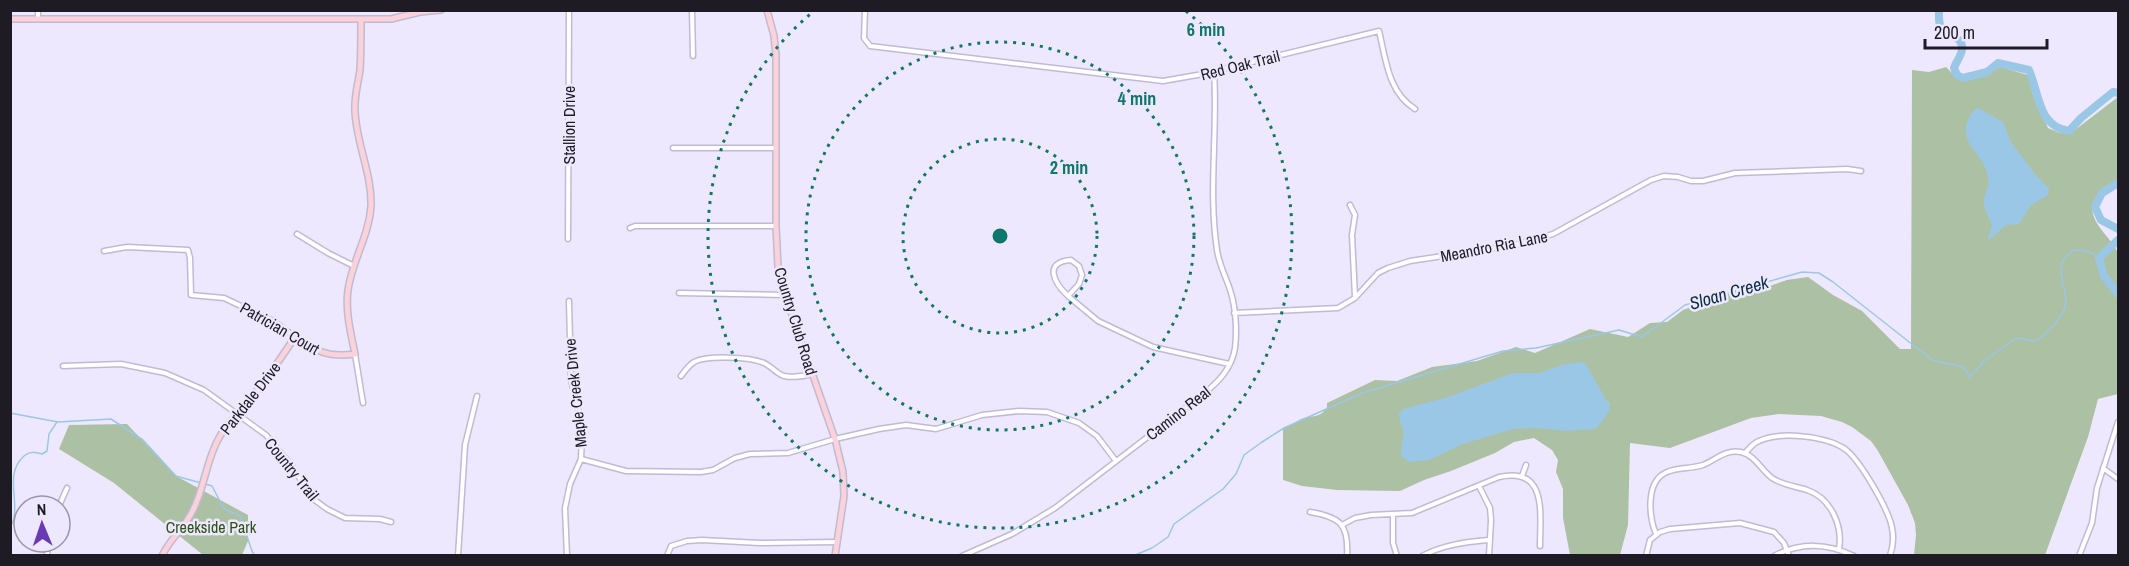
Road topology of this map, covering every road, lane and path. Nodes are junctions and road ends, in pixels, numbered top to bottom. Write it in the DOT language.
graph roads {
  1 [pos="38,10"];
  2 [pos="219,10"];
  3 [pos="441,10"];
  4 [pos="569,10"];
  5 [pos="692,10"];
  6 [pos="767,10"];
  7 [pos="865,10"];
  8 [pos="219,18"];
  9 [pos="10,19"];
  10 [pos="38,19"];
  11 [pos="361,20"];
  12 [pos="693,56"];
  13 [pos="1214,71"];
  14 [pos="1415,109"];
  15 [pos="673,148"];
  16 [pos="776,148"];
  17 [pos="1861,171"];
  18 [pos="1350,205"];
  19 [pos="776,226"];
  20 [pos="630,228"];
  21 [pos="297,234"];
  22 [pos="568,239"];
  23 [pos="104,251"];
  24 [pos="354,266"];
  25 [pos="679,293"];
  26 [pos="785,295"];
  27 [pos="1068,297"];
  28 [pos="1355,298"];
  29 [pos="569,301"];
  30 [pos="1234,313"];
  31 [pos="295,337"];
  32 [pos="355,354"];
  33 [pos="1229,364"];
  34 [pos="63,366"];
  35 [pos="813,374"];
  36 [pos="681,376"];
  37 [pos="477,396"];
  38 [pos="363,403"];
  39 [pos="237,414"];
  40 [pos="2118,422"];
  41 [pos="835,439"];
  42 [pos="1745,453"];
  43 [pos="581,459"];
  44 [pos="1116,461"];
  45 [pos="1526,465"];
  46 [pos="2103,468"];
  47 [pos="1522,476"];
  48 [pos="2118,479"];
  49 [pos="1479,486"];
  50 [pos="67,488"];
  51 [pos="64,494"];
  52 [pos="1310,512"];
  53 [pos="1393,515"];
  54 [pos="391,522"];
  55 [pos="1342,525"];
  56 [pos="1656,534"];
  57 [pos="1488,540"];
  58 [pos="837,542"];
  59 [pos="1540,546"];
  60 [pos="1787,549"];
  61 [pos="1839,549"];
  62 [pos="162,555"];
  63 [pos="458,555"];
  64 [pos="567,555"];
  65 [pos="667,555"];
  66 [pos="835,555"];
  67 [pos="962,555"];
  68 [pos="1347,555"];
  69 [pos="1397,555"];
  70 [pos="1422,555"];
  71 [pos="1489,555"];
  72 [pos="1646,555"];
  73 [pos="1774,555"];
  74 [pos="1789,555"];
  75 [pos="1854,555"];
  76 [pos="1890,555"];
  77 [pos="2079,555"];
  1 -- 10 [label="street"];
  2 -- 8 [label="street"];
  3 -- 11 [label="street"];
  4 -- 22 [label="street, Stallion Drive"];
  5 -- 12 [label="street"];
  6 -- 16 [label="street, Country Club Road"];
  7 -- 13 [label="street, Red Oak Trail"];
  8 -- 10 [label="street"];
  8 -- 11 [label="street"];
  9 -- 10 [label="street"];
  11 -- 24 [label="street"];
  13 -- 14 [label="street, Red Oak Trail"];
  13 -- 30 [label="street, Camino Real"];
  15 -- 16 [label="street"];
  16 -- 19 [label="street, Country Club Road"];
  17 -- 28 [label="street, Meandro Ria Lane"];
  18 -- 28 [label="street"];
  19 -- 20 [label="street"];
  19 -- 26 [label="street, Country Club Road"];
  21 -- 24 [label="street"];
  23 -- 31 [label="street, Patrician Court"];
  24 -- 32 [label="street"];
  25 -- 26 [label="street"];
  26 -- 35 [label="street, Country Club Road"];
  27 -- 27 [label="street"];
  27 -- 33 [label="street"];
  28 -- 30 [label="street, Meandro Ria Lane"];
  29 -- 43 [label="street, Maple Creek Drive"];
  30 -- 33 [label="street, Camino Real"];
  31 -- 32 [label="street, Patrician Court"];
  31 -- 39 [label="street, Parkdale Drive"];
  32 -- 38 [label="street"];
  33 -- 44 [label="street, Camino Real"];
  34 -- 39 [label="street, Country Trail"];
  35 -- 36 [label="street"];
  35 -- 41 [label="street, Country Club Road"];
  37 -- 63 [label="street"];
  39 -- 54 [label="street, Country Trail"];
  39 -- 62 [label="street, Parkdale Drive"];
  40 -- 46 [label="street"];
  41 -- 43 [label="street"];
  41 -- 44 [label="street"];
  41 -- 58 [label="street, Country Club Road"];
  42 -- 56 [label="street"];
  42 -- 61 [label="street"];
  42 -- 76 [label="street"];
  43 -- 64 [label="street, Maple Creek Drive"];
  44 -- 67 [label="street, Camino Real"];
  45 -- 47 [label="street"];
  46 -- 48 [label="street"];
  46 -- 77 [label="street"];
  47 -- 49 [label="street"];
  47 -- 59 [label="street"];
  49 -- 53 [label="street"];
  49 -- 57 [label="street"];
  50 -- 51 [label="street"];
  52 -- 55 [label="street"];
  53 -- 55 [label="street"];
  53 -- 69 [label="street"];
  55 -- 68 [label="street"];
  56 -- 60 [label="street"];
  56 -- 72 [label="street"];
  57 -- 70 [label="street"];
  57 -- 71 [label="street"];
  58 -- 65 [label="street"];
  58 -- 66 [label="street, Country Club Road"];
  60 -- 61 [label="street"];
  60 -- 73 [label="street"];
  60 -- 74 [label="street"];
  61 -- 75 [label="street"];
}
